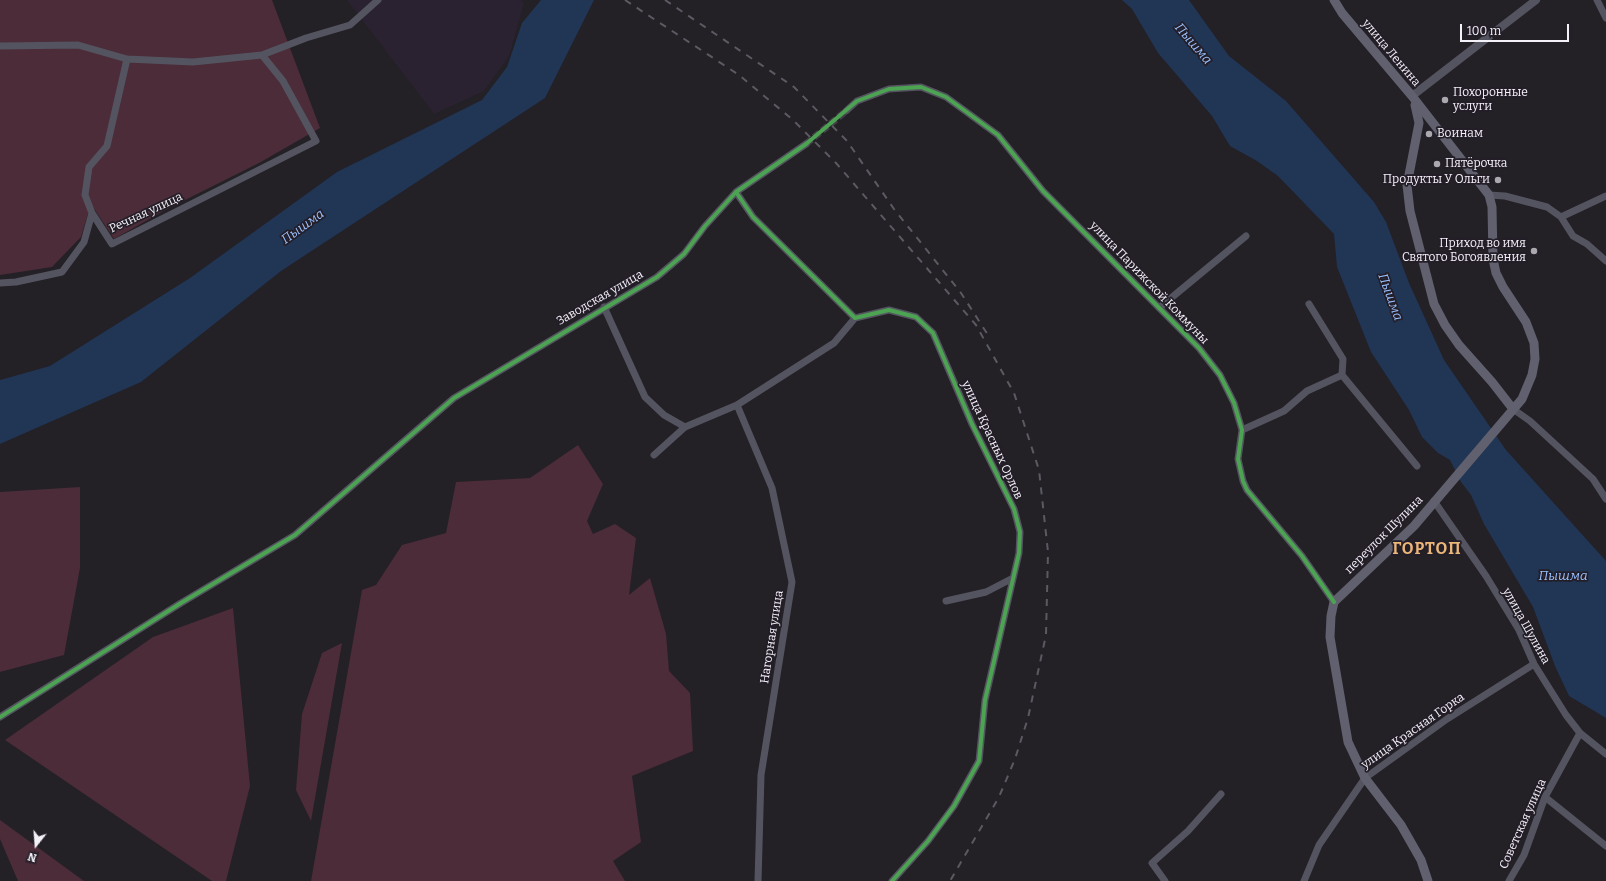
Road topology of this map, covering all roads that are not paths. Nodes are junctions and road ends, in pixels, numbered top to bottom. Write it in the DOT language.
graph roads {
  1 [pos="378,0"];
  2 [pos="1334,0"];
  3 [pos="1536,0"];
  4 [pos="1597,0"];
  5 [pos="1606,18"];
  6 [pos="0,46"];
  7 [pos="262,55"];
  8 [pos="126,59"];
  9 [pos="1413,99"];
  10 [pos="846,111"];
  11 [pos="806,144"];
  12 [pos="736,192"];
  13 [pos="1489,195"];
  14 [pos="1606,196"];
  15 [pos="92,213"];
  16 [pos="1561,217"];
  17 [pos="1246,236"];
  18 [pos="1606,261"];
  19 [pos="0,283"];
  20 [pos="1309,304"];
  21 [pos="604,307"];
  22 [pos="1159,308"];
  23 [pos="855,318"];
  24 [pos="1342,375"];
  25 [pos="738,405"];
  26 [pos="1513,409"];
  27 [pos="685,427"];
  28 [pos="1242,430"];
  29 [pos="654,455"];
  30 [pos="1417,466"];
  31 [pos="1606,499"];
  32 [pos="1434,501"];
  33 [pos="1012,578"];
  34 [pos="946,601"];
  35 [pos="1334,602"];
  36 [pos="1534,664"];
  37 [pos="0,717"];
  38 [pos="1580,733"];
  39 [pos="1606,754"];
  40 [pos="1365,778"];
  41 [pos="1221,794"];
  42 [pos="1545,797"];
  43 [pos="1606,846"];
  44 [pos="758,881"];
  45 [pos="892,881"];
  46 [pos="1165,881"];
  47 [pos="1304,881"];
  48 [pos="1428,881"];
  49 [pos="1509,881"];
  1 -- 7 [label="street"];
  2 -- 9 [label="main road, улица Ленина"];
  3 -- 9 [label="street"];
  4 -- 5 [label="street"];
  6 -- 8 [label="street"];
  7 -- 8 [label="street"];
  7 -- 15 [label="street, Речная улица"];
  8 -- 15 [label="street"];
  9 -- 13 [label="main road, улица Ленина"];
  9 -- 26 [label="main road"];
  10 -- 22 [label="street, улица Парижской Коммуны"];
  11 -- 12 [label="street, Заводская улица"];
  12 -- 21 [label="street, Заводская улица"];
  12 -- 23 [label="street"];
  13 -- 16 [label="street"];
  13 -- 26 [label="main road, переулок Шулина"];
  14 -- 16 [label="street"];
  15 -- 19 [label="street, Речная улица"];
  16 -- 18 [label="street"];
  17 -- 22 [label="street"];
  20 -- 24 [label="street"];
  21 -- 27 [label="street"];
  21 -- 37 [label="street, Заводская улица"];
  22 -- 28 [label="street, улица Парижской Коммуны"];
  23 -- 25 [label="street"];
  23 -- 33 [label="street, улица Красных Орлов"];
  24 -- 28 [label="street"];
  24 -- 30 [label="street"];
  25 -- 27 [label="street"];
  25 -- 44 [label="street, Нагорная улица"];
  26 -- 31 [label="street"];
  26 -- 32 [label="main road, переулок Шулина"];
  27 -- 29 [label="street"];
  28 -- 35 [label="street, улица Парижской Коммуны"];
  32 -- 35 [label="main road, переулок Шулина"];
  32 -- 36 [label="street, улица Шулина"];
  33 -- 34 [label="street"];
  33 -- 45 [label="street, улица Красных Орлов"];
  35 -- 40 [label="main road"];
  36 -- 38 [label="street, улица Шулина"];
  36 -- 40 [label="street, улица Красная Горка"];
  38 -- 39 [label="street, улица Шулина"];
  38 -- 42 [label="street, Советская улица"];
  40 -- 47 [label="street, улица Красная Горка"];
  40 -- 48 [label="main road"];
  41 -- 46 [label="street"];
  42 -- 43 [label="street"];
  42 -- 49 [label="street, Советская улица"];
}
